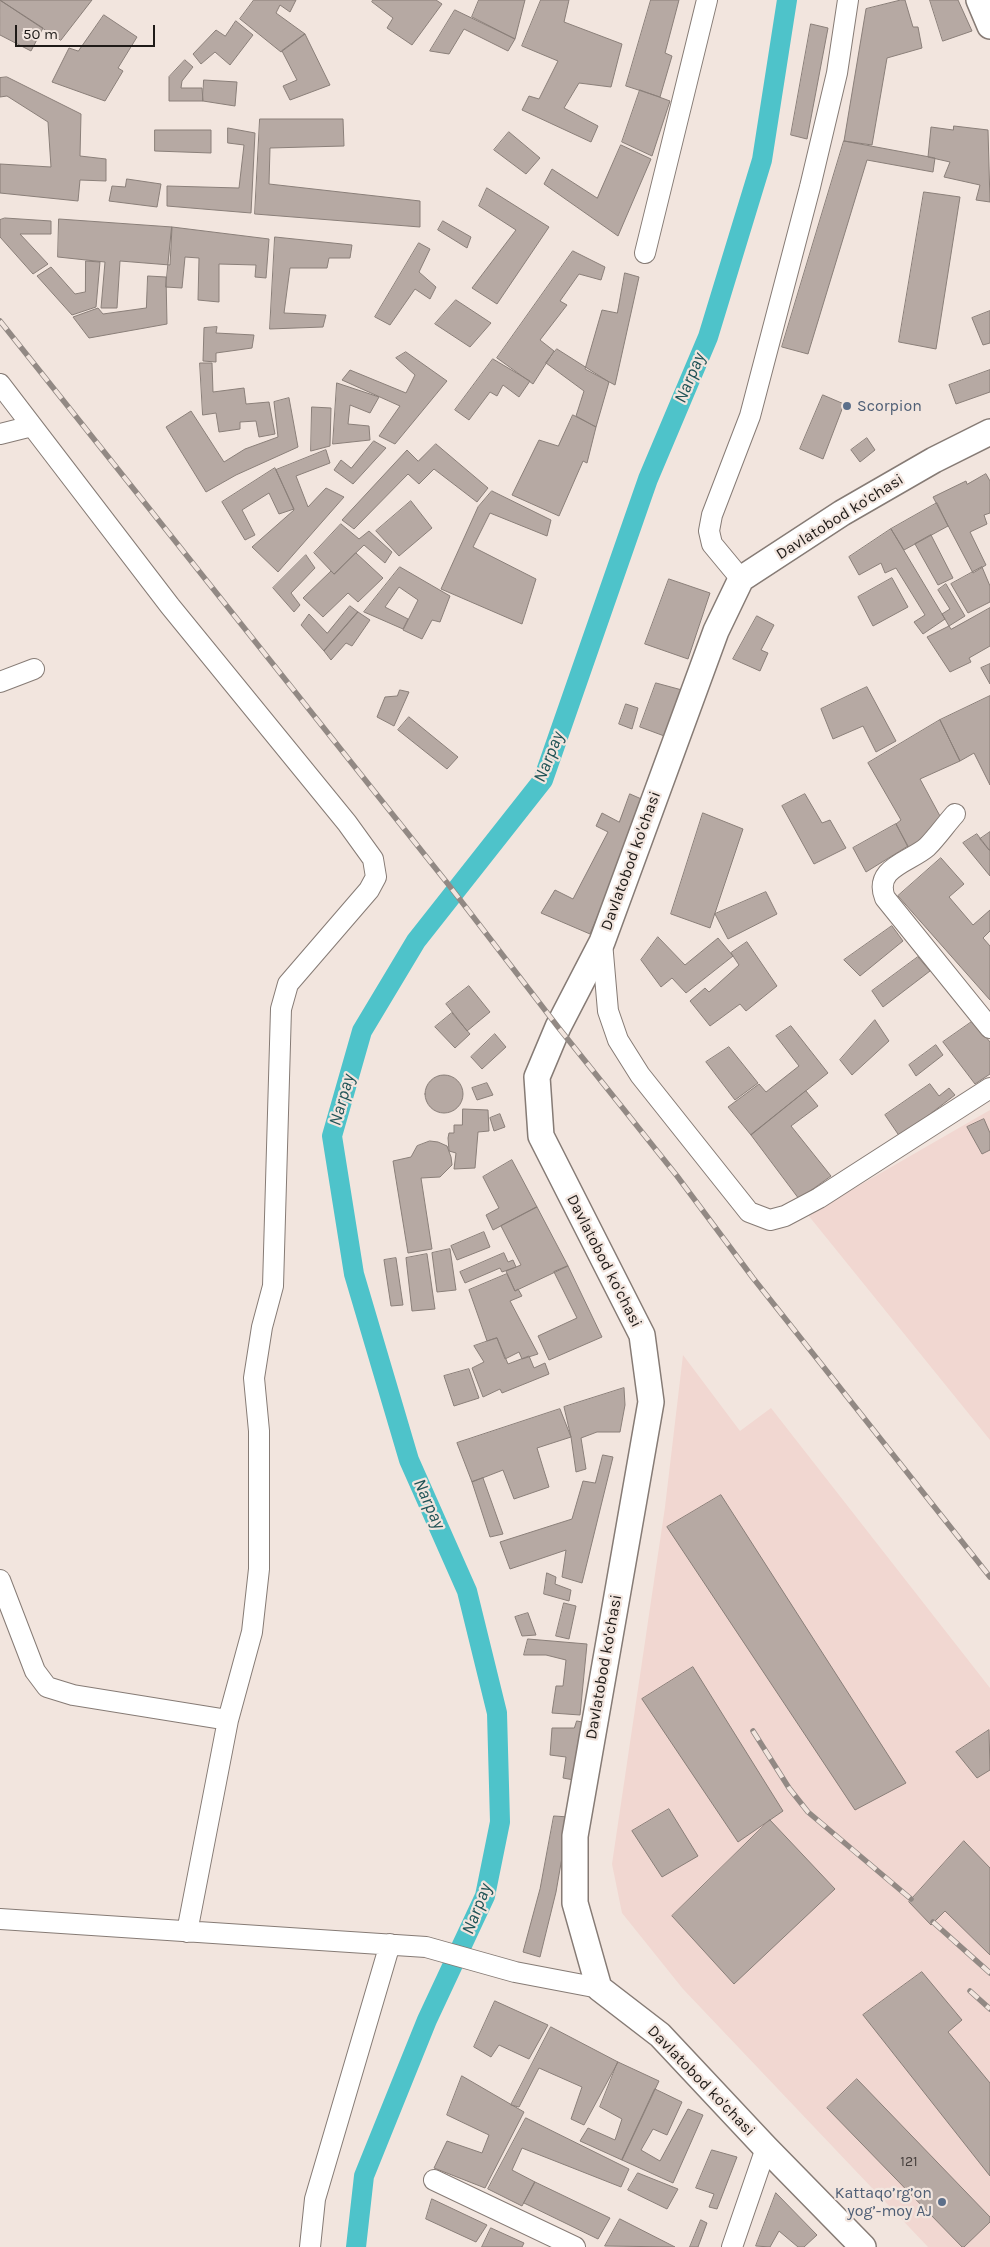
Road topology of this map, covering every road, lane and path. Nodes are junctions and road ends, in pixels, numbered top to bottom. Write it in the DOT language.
graph roads {
  1 [pos="707,0"];
  2 [pos="848,0"];
  3 [pos="978,0"];
  4 [pos="990,26"];
  5 [pos="645,253"];
  6 [pos="0,384"];
  7 [pos="32,426"];
  8 [pos="990,432"];
  9 [pos="0,434"];
  10 [pos="741,579"];
  11 [pos="34,669"];
  12 [pos="0,682"];
  13 [pos="955,814"];
  14 [pos="602,942"];
  15 [pos="990,1028"];
  16 [pos="990,1088"];
  17 [pos="0,1580"];
  18 [pos="228,1720"];
  19 [pos="0,1919"];
  20 [pos="187,1932"];
  21 [pos="390,1944"];
  22 [pos="599,1988"];
  23 [pos="766,2148"];
  24 [pos="434,2180"];
  25 [pos="310,2247"];
  26 [pos="575,2247"];
  27 [pos="732,2247"];
  28 [pos="863,2247"];
  1 -- 5 [label="street"];
  2 -- 10 [label="street"];
  3 -- 4 [label="street"];
  6 -- 7 [label="street"];
  7 -- 9 [label="street"];
  7 -- 18 [label="street"];
  8 -- 10 [label="street, Davlatobod ko'chasi"];
  10 -- 14 [label="street, Davlatobod ko'chasi"];
  11 -- 12 [label="street"];
  13 -- 15 [label="street"];
  14 -- 16 [label="street"];
  14 -- 22 [label="street, Davlatobod ko'chasi"];
  17 -- 18 [label="street"];
  18 -- 20 [label="street"];
  19 -- 20 [label="street"];
  20 -- 21 [label="street"];
  21 -- 22 [label="street"];
  21 -- 25 [label="street"];
  22 -- 23 [label="street, Davlatobod ko'chasi"];
  23 -- 27 [label="street"];
  23 -- 28 [label="street, Davlatobod ko'chasi"];
  24 -- 26 [label="street"];
}
